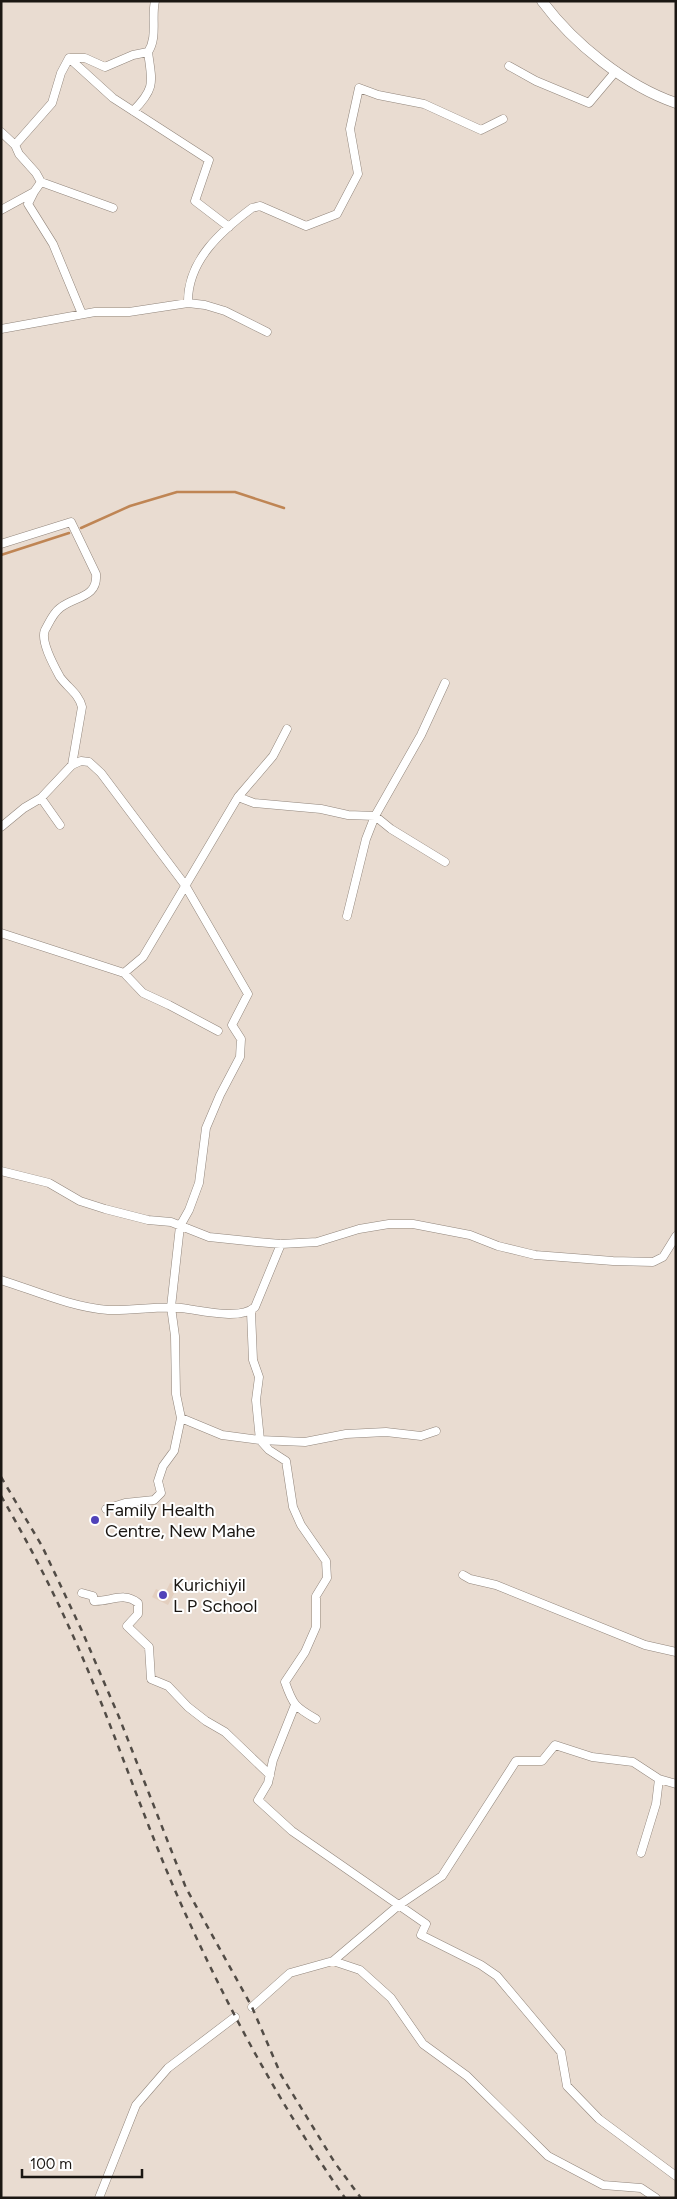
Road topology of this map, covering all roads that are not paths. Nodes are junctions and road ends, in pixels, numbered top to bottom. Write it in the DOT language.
graph roads {
  1 [pos="155,1"];
  2 [pos="542,1"];
  3 [pos="148,52"];
  4 [pos="69,58"];
  5 [pos="509,66"];
  6 [pos="616,71"];
  7 [pos="676,103"];
  8 [pos="133,111"];
  9 [pos="502,119"];
  10 [pos="1,132"];
  11 [pos="15,145"];
  12 [pos="41,182"];
  13 [pos="34,192"];
  14 [pos="113,208"];
  15 [pos="1,210"];
  16 [pos="230,227"];
  17 [pos="188,303"];
  18 [pos="82,314"];
  19 [pos="1,328"];
  20 [pos="267,332"];
  21 [pos="1,544"];
  22 [pos="444,683"];
  23 [pos="287,729"];
  24 [pos="72,765"];
  25 [pos="238,797"];
  26 [pos="41,798"];
  27 [pos="375,816"];
  28 [pos="60,825"];
  29 [pos="1,827"];
  30 [pos="445,862"];
  31 [pos="186,885"];
  32 [pos="347,916"];
  33 [pos="1,933"];
  34 [pos="124,973"];
  35 [pos="218,1031"];
  36 [pos="1,1171"];
  37 [pos="180,1226"];
  38 [pos="676,1236"];
  39 [pos="281,1244"];
  40 [pos="1,1280"];
  41 [pos="171,1307"];
  42 [pos="251,1312"];
  43 [pos="182,1418"];
  44 [pos="436,1431"];
  45 [pos="260,1440"];
  46 [pos="106,1509"];
  47 [pos="463,1575"];
  48 [pos="82,1593"];
  49 [pos="676,1652"];
  50 [pos="295,1705"];
  51 [pos="316,1719"];
  52 [pos="270,1775"];
  53 [pos="659,1779"];
  54 [pos="676,1784"];
  55 [pos="641,1853"];
  56 [pos="399,1905"];
  57 [pos="333,1961"];
  58 [pos="252,2007"];
  59 [pos="235,2017"];
  60 [pos="676,2176"];
  61 [pos="99,2198"];
  62 [pos="656,2198"];
  1 -- 3 [label="street"];
  2 -- 6 [label="main road"];
  3 -- 4 [label="street"];
  3 -- 8 [label="street"];
  4 -- 8 [label="street"];
  4 -- 11 [label="street"];
  5 -- 6 [label="street"];
  6 -- 7 [label="main road"];
  8 -- 16 [label="street"];
  9 -- 16 [label="street"];
  10 -- 11 [label="street"];
  11 -- 12 [label="street"];
  12 -- 13 [label="street"];
  12 -- 14 [label="street"];
  13 -- 15 [label="street"];
  13 -- 18 [label="street"];
  16 -- 17 [label="street"];
  17 -- 18 [label="street"];
  17 -- 20 [label="street"];
  18 -- 19 [label="street"];
  21 -- 24 [label="street"];
  22 -- 27 [label="street"];
  23 -- 25 [label="street"];
  24 -- 26 [label="street"];
  24 -- 31 [label="street"];
  25 -- 27 [label="street"];
  25 -- 31 [label="street"];
  26 -- 28 [label="street"];
  26 -- 29 [label="street"];
  27 -- 30 [label="street"];
  27 -- 32 [label="street"];
  31 -- 34 [label="street"];
  31 -- 37 [label="street"];
  33 -- 34 [label="street"];
  34 -- 35 [label="street"];
  36 -- 37 [label="street"];
  37 -- 39 [label="street"];
  37 -- 41 [label="street"];
  38 -- 39 [label="street"];
  39 -- 42 [label="street"];
  40 -- 41 [label="street"];
  41 -- 42 [label="street"];
  41 -- 43 [label="street"];
  42 -- 45 [label="street"];
  43 -- 45 [label="street"];
  43 -- 46 [label="street"];
  44 -- 45 [label="street"];
  45 -- 50 [label="street"];
  47 -- 49 [label="street"];
  48 -- 52 [label="street"];
  50 -- 51 [label="street"];
  50 -- 52 [label="street"];
  52 -- 56 [label="street"];
  53 -- 54 [label="street"];
  53 -- 55 [label="street"];
  53 -- 56 [label="street"];
  56 -- 57 [label="street"];
  56 -- 60 [label="street"];
  57 -- 58 [label="street"];
  57 -- 62 [label="street"];
  59 -- 61 [label="street"];
}
